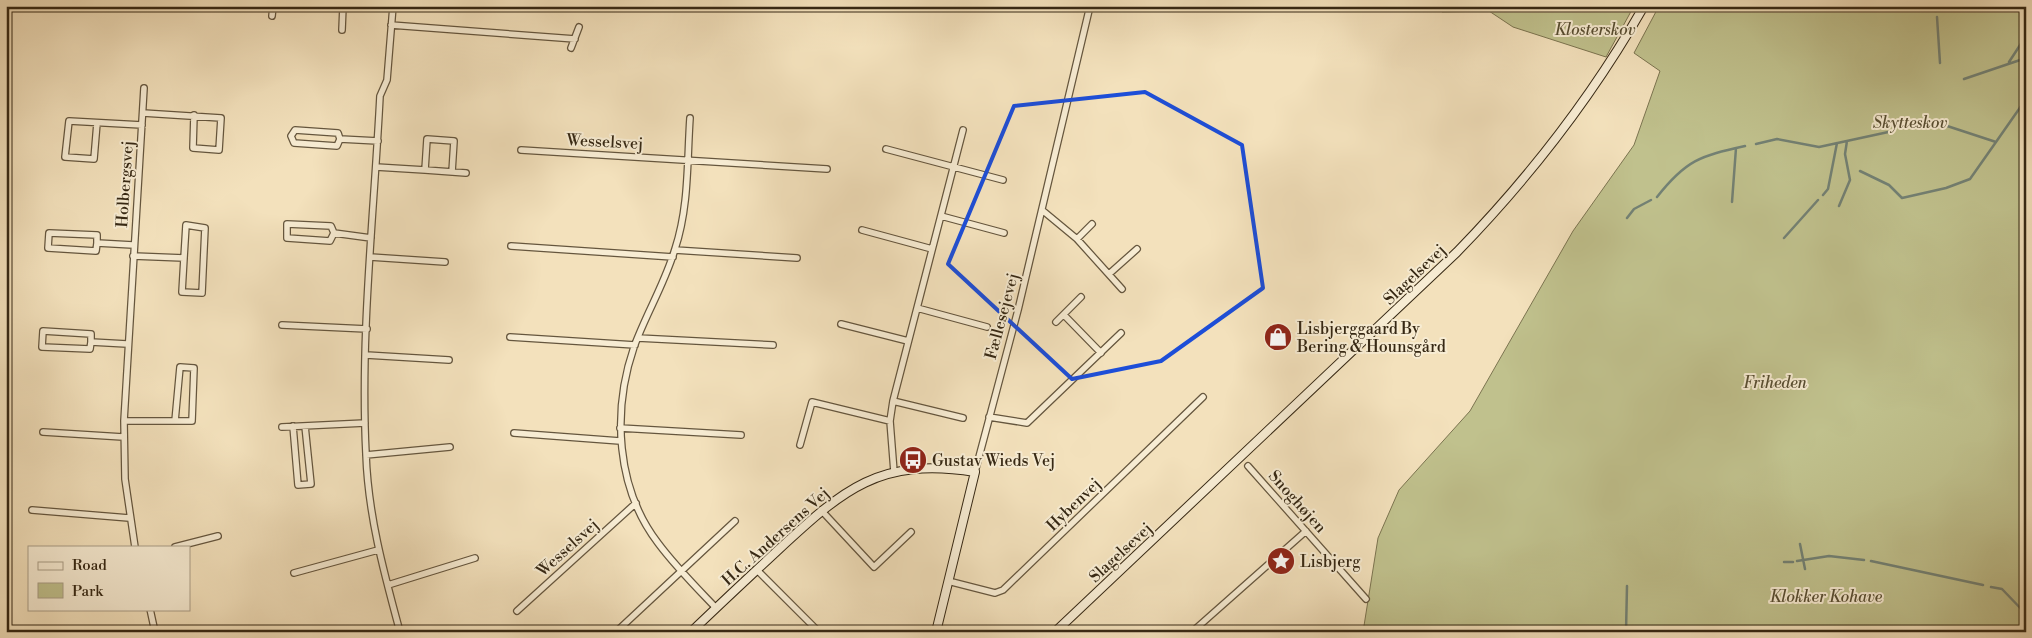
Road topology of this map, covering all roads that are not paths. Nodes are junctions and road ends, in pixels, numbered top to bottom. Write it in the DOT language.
graph roads {
  1 [pos="273,6"];
  2 [pos="343,6"];
  3 [pos="393,6"];
  4 [pos="1090,6"];
  5 [pos="1644,6"];
  6 [pos="272,16"];
  7 [pos="391,25"];
  8 [pos="579,27"];
  9 [pos="342,30"];
  10 [pos="575,39"];
  11 [pos="571,48"];
  12 [pos="144,88"];
  13 [pos="143,113"];
  14 [pos="194,115"];
  15 [pos="690,118"];
  16 [pos="97,123"];
  17 [pos="142,125"];
  18 [pos="963,130"];
  19 [pos="340,139"];
  20 [pos="378,142"];
  21 [pos="886,149"];
  22 [pos="521,150"];
  23 [pos="688,160"];
  24 [pos="376,167"];
  25 [pos="953,167"];
  26 [pos="827,169"];
  27 [pos="425,170"];
  28 [pos="452,172"];
  29 [pos="466,173"];
  30 [pos="1004,180"];
  31 [pos="1042,210"];
  32 [pos="941,216"];
  33 [pos="1092,224"];
  34 [pos="862,230"];
  35 [pos="334,233"];
  36 [pos="1004,233"];
  37 [pos="371,238"];
  38 [pos="1078,239"];
  39 [pos="97,243"];
  40 [pos="133,245"];
  41 [pos="511,246"];
  42 [pos="932,249"];
  43 [pos="1137,249"];
  44 [pos="675,250"];
  45 [pos="133,256"];
  46 [pos="370,257"];
  47 [pos="673,257"];
  48 [pos="184,258"];
  49 [pos="797,258"];
  50 [pos="445,262"];
  51 [pos="1109,274"];
  52 [pos="1122,289"];
  53 [pos="1081,297"];
  54 [pos="917,308"];
  55 [pos="1064,315"];
  56 [pos="1056,322"];
  57 [pos="841,324"];
  58 [pos="282,325"];
  59 [pos="987,327"];
  60 [pos="367,329"];
  61 [pos="1121,333"];
  62 [pos="510,337"];
  63 [pos="638,338"];
  64 [pos="908,341"];
  65 [pos="91,342"];
  66 [pos="127,344"];
  67 [pos="635,345"];
  68 [pos="773,345"];
  69 [pos="1100,352"];
  70 [pos="366,355"];
  71 [pos="449,360"];
  72 [pos="1203,398"];
  73 [pos="893,401"];
  74 [pos="989,417"];
  75 [pos="963,418"];
  76 [pos="124,421"];
  77 [pos="890,421"];
  78 [pos="175,422"];
  79 [pos="365,423"];
  80 [pos="282,426"];
  81 [pos="292,426"];
  82 [pos="305,426"];
  83 [pos="620,428"];
  84 [pos="43,432"];
  85 [pos="514,433"];
  86 [pos="741,435"];
  87 [pos="123,437"];
  88 [pos="620,441"];
  89 [pos="800,445"];
  90 [pos="450,447"];
  91 [pos="366,455"];
  92 [pos="1248,466"];
  93 [pos="894,472"];
  94 [pos="975,472"];
  95 [pos="636,503"];
  96 [pos="32,510"];
  97 [pos="821,510"];
  98 [pos="130,518"];
  99 [pos="735,521"];
  100 [pos="1306,531"];
  101 [pos="911,532"];
  102 [pos="218,536"];
  103 [pos="135,546"];
  104 [pos="179,546"];
  105 [pos="378,550"];
  106 [pos="475,558"];
  107 [pos="757,570"];
  108 [pos="681,571"];
  109 [pos="294,573"];
  110 [pos="948,580"];
  111 [pos="388,585"];
  112 [pos="1366,599"];
  113 [pos="716,608"];
  114 [pos="150,610"];
  115 [pos="517,611"];
  116 [pos="155,632"];
  117 [pos="400,632"];
  118 [pos="616,632"];
  119 [pos="691,632"];
  120 [pos="819,632"];
  121 [pos="936,632"];
  122 [pos="1055,632"];
  123 [pos="1192,632"];
  1 -- 6 [label="street"];
  2 -- 9 [label="street"];
  3 -- 7 [label="street"];
  4 -- 31 [label="street, Fællesejevej"];
  5 -- 122 [label="street, Slagelsevej"];
  7 -- 10 [label="street"];
  7 -- 20 [label="street"];
  8 -- 10 [label="street"];
  10 -- 11 [label="street"];
  12 -- 13 [label="street, Holbergsvej"];
  13 -- 14 [label="street"];
  13 -- 17 [label="street, Holbergsvej"];
  14 -- 14 [label="street"];
  15 -- 23 [label="street"];
  16 -- 16 [label="street, Holbergsvej"];
  16 -- 17 [label="street, Holbergsvej"];
  17 -- 40 [label="street, Holbergsvej"];
  18 -- 25 [label="street"];
  19 -- 19 [label="street"];
  19 -- 20 [label="street"];
  20 -- 24 [label="street"];
  21 -- 25 [label="street"];
  22 -- 23 [label="street, Wesselsvej"];
  23 -- 26 [label="street, Wesselsvej"];
  23 -- 44 [label="street"];
  24 -- 27 [label="street"];
  24 -- 37 [label="street"];
  25 -- 30 [label="street"];
  25 -- 32 [label="street"];
  27 -- 28 [label="street"];
  27 -- 28 [label="street"];
  28 -- 29 [label="street"];
  31 -- 38 [label="street"];
  31 -- 74 [label="street, Fællesejevej"];
  32 -- 36 [label="street"];
  32 -- 42 [label="street"];
  33 -- 38 [label="street"];
  34 -- 42 [label="street"];
  35 -- 35 [label="street"];
  35 -- 37 [label="street"];
  37 -- 46 [label="street"];
  38 -- 51 [label="street"];
  39 -- 39 [label="street, Holbergsvej"];
  39 -- 40 [label="street, Holbergsvej"];
  40 -- 45 [label="street, Holbergsvej"];
  41 -- 47 [label="street"];
  42 -- 54 [label="street"];
  43 -- 51 [label="street"];
  44 -- 47 [label="street"];
  44 -- 49 [label="street"];
  45 -- 48 [label="street"];
  45 -- 66 [label="street, Holbergsvej"];
  46 -- 50 [label="street"];
  46 -- 60 [label="street"];
  47 -- 63 [label="street"];
  48 -- 48 [label="street"];
  51 -- 52 [label="street"];
  53 -- 55 [label="street"];
  54 -- 59 [label="street"];
  54 -- 64 [label="street"];
  55 -- 56 [label="street"];
  55 -- 69 [label="street"];
  57 -- 64 [label="street"];
  58 -- 60 [label="street"];
  60 -- 70 [label="street"];
  61 -- 69 [label="street"];
  62 -- 67 [label="street"];
  63 -- 67 [label="street"];
  63 -- 68 [label="street"];
  64 -- 73 [label="street"];
  65 -- 65 [label="street"];
  65 -- 66 [label="street"];
  66 -- 76 [label="street, Holbergsvej"];
  67 -- 83 [label="street"];
  69 -- 74 [label="street"];
  70 -- 71 [label="street"];
  70 -- 79 [label="street"];
  72 -- 110 [label="street, Hybenvej"];
  73 -- 75 [label="street"];
  73 -- 77 [label="street"];
  74 -- 94 [label="street, Fællesejevej"];
  76 -- 78 [label="street"];
  76 -- 87 [label="street, Holbergsvej"];
  77 -- 89 [label="street"];
  77 -- 93 [label="street"];
  78 -- 78 [label="street"];
  79 -- 82 [label="street"];
  79 -- 91 [label="street"];
  80 -- 81 [label="street"];
  81 -- 82 [label="street"];
  81 -- 82 [label="street"];
  83 -- 86 [label="street"];
  83 -- 88 [label="street"];
  84 -- 87 [label="street"];
  85 -- 88 [label="street"];
  87 -- 98 [label="street, Holbergsvej"];
  88 -- 95 [label="street"];
  90 -- 91 [label="street"];
  91 -- 105 [label="street"];
  92 -- 100 [label="street, Snoghøjen"];
  93 -- 94 [label="street, H.C. Andersens Vej"];
  93 -- 97 [label="street, H.C. Andersens Vej"];
  94 -- 110 [label="street, Fællesejevej"];
  95 -- 108 [label="street"];
  95 -- 115 [label="street, Wesselsvej"];
  96 -- 98 [label="street"];
  97 -- 101 [label="street"];
  97 -- 107 [label="street, H.C. Andersens Vej"];
  98 -- 103 [label="street, Holbergsvej"];
  99 -- 108 [label="street"];
  100 -- 112 [label="street, Snoghøjen"];
  100 -- 123 [label="street"];
  102 -- 104 [label="street"];
  105 -- 109 [label="street"];
  105 -- 111 [label="street"];
  106 -- 111 [label="street"];
  107 -- 113 [label="street, H.C. Andersens Vej"];
  107 -- 120 [label="street"];
  108 -- 113 [label="street"];
  108 -- 118 [label="street"];
  110 -- 121 [label="street, Fællesejevej"];
  111 -- 117 [label="street"];
  113 -- 119 [label="street, H.C. Andersens Vej"];
  114 -- 116 [label="street"];
}
